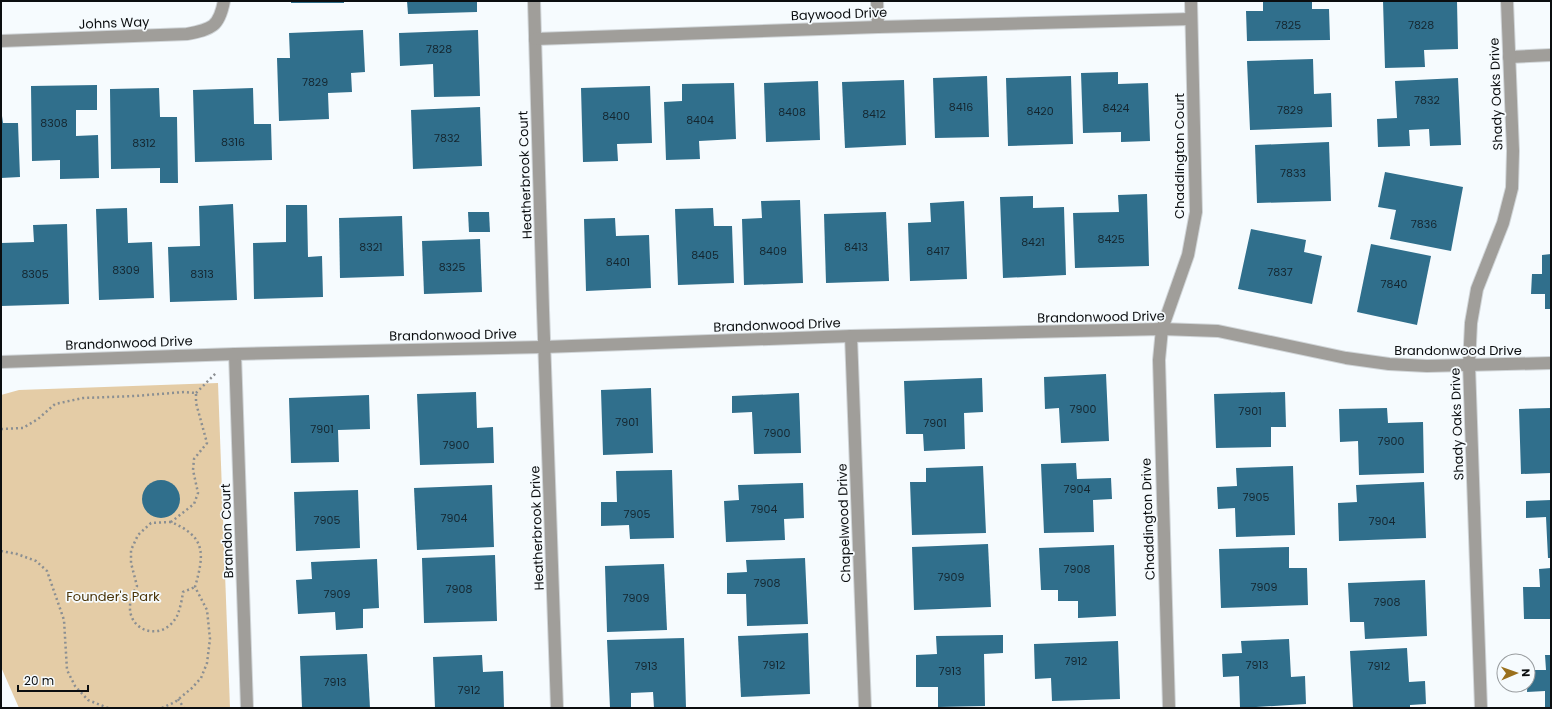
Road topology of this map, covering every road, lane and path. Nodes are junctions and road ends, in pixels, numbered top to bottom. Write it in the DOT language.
graph roads {
  1 [pos="224,1"];
  2 [pos="534,1"];
  3 [pos="877,1"];
  4 [pos="1191,1"];
  5 [pos="1507,1"];
  6 [pos="1191,19"];
  7 [pos="878,27"];
  8 [pos="535,39"];
  9 [pos="1,41"];
  10 [pos="1551,55"];
  11 [pos="1509,57"];
  12 [pos="1162,329"];
  13 [pos="851,336"];
  14 [pos="544,347"];
  15 [pos="235,354"];
  16 [pos="1,362"];
  17 [pos="1551,363"];
  18 [pos="1469,365"];
  19 [pos="1,429"];
  20 [pos="172,522"];
  21 [pos="1,551"];
  22 [pos="195,588"];
  23 [pos="178,699"];
  24 [pos="108,708"];
  25 [pos="162,708"];
  26 [pos="184,708"];
  27 [pos="247,708"];
  28 [pos="557,708"];
  29 [pos="865,708"];
  30 [pos="1169,708"];
  31 [pos="1481,708"];
  1 -- 9 [label="street, Johns Way"];
  2 -- 8 [label="street, Heatherbrook Court"];
  3 -- 7 [label="street"];
  4 -- 6 [label="street, Chaddington Court"];
  5 -- 11 [label="street, Shady Oaks Drive"];
  6 -- 7 [label="street, Baywood Drive"];
  6 -- 12 [label="street, Chaddington Court"];
  7 -- 8 [label="street, Baywood Drive"];
  8 -- 14 [label="street, Heatherbrook Court"];
  10 -- 11 [label="street"];
  11 -- 18 [label="street, Shady Oaks Drive"];
  12 -- 13 [label="street, Brandonwood Drive"];
  12 -- 18 [label="street, Brandonwood Drive"];
  12 -- 30 [label="street, Chaddington Drive"];
  13 -- 14 [label="street, Brandonwood Drive"];
  13 -- 29 [label="street, Chapelwood Drive"];
  14 -- 15 [label="street, Brandonwood Drive"];
  14 -- 28 [label="street, Heatherbrook Drive"];
  15 -- 16 [label="street, Brandonwood Drive"];
  15 -- 27 [label="street, Brandon Court"];
  17 -- 18 [label="street, Brandonwood Drive"];
  18 -- 31 [label="street, Shady Oaks Drive"];
  19 -- 20 [label="path"];
  20 -- 22 [label="path"];
  20 -- 22 [label="path"];
  21 -- 24 [label="path"];
  22 -- 23 [label="path"];
  23 -- 25 [label="path"];
  23 -- 26 [label="path"];
}
